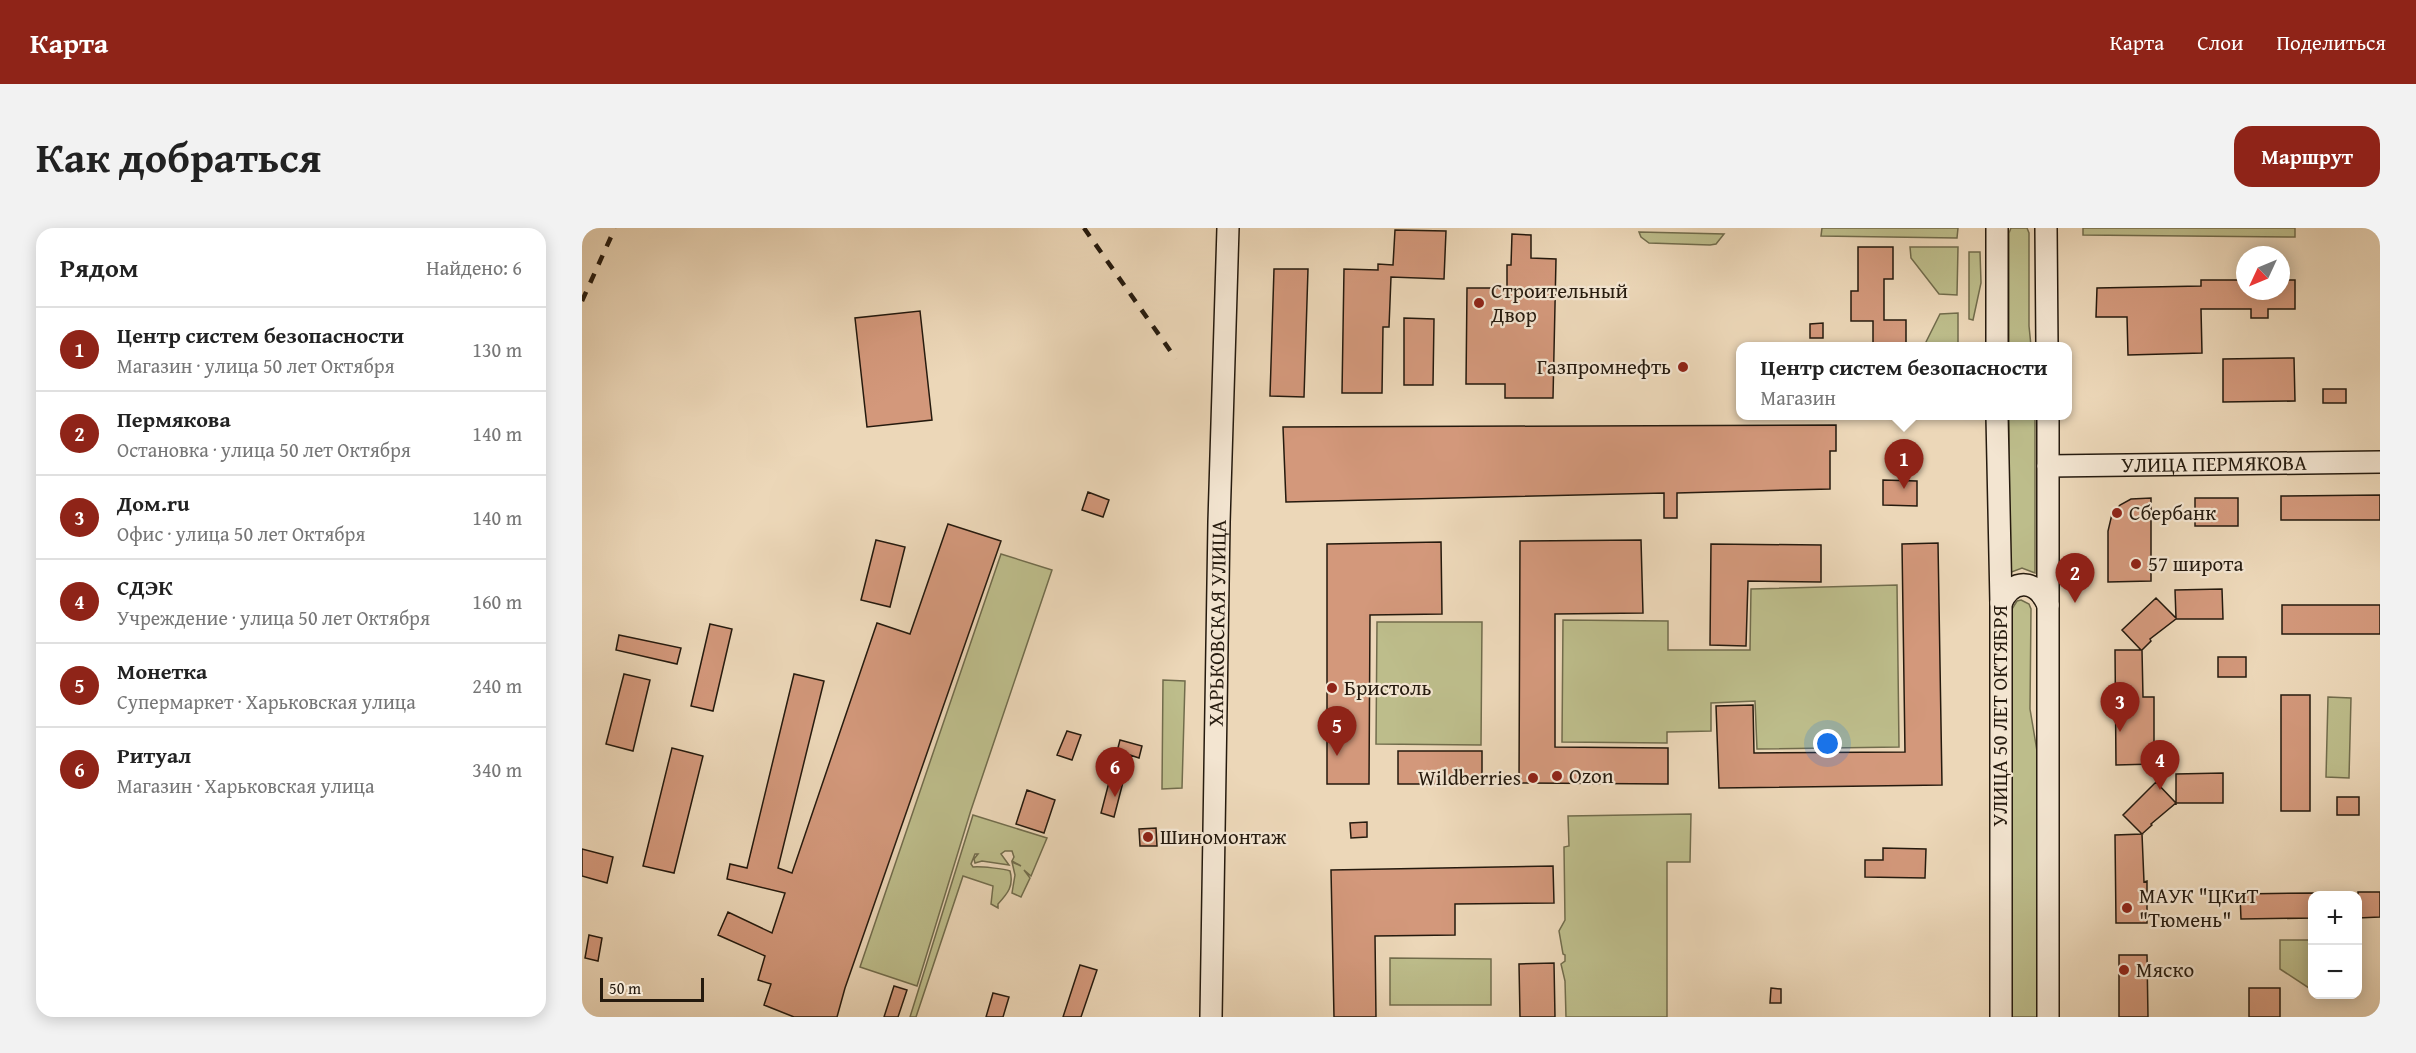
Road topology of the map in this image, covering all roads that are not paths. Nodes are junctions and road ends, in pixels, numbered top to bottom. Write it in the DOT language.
graph roads {
  1 [pos="1228,228"];
  2 [pos="1997,228"];
  3 [pos="2046,228"];
  4 [pos="1997,342"];
  5 [pos="2048,342"];
  6 [pos="1997,420"];
  7 [pos="2048,420"];
  8 [pos="2380,462"];
  9 [pos="2048,466"];
  10 [pos="2001,603"];
  11 [pos="2048,605"];
  12 [pos="1210,1017"];
  13 [pos="2001,1017"];
  14 [pos="2048,1017"];
  1 -- 12 [label="main road, ХАРЬКОВСКАЯ УЛИЦА"];
  2 -- 4 [label="main road"];
  3 -- 5 [label="main road"];
  6 -- 10 [label="main road, УЛИЦА 50 ЛЕТ ОКТЯБРЯ"];
  7 -- 9 [label="main road"];
  8 -- 9 [label="main road, УЛИЦА ПЕРМЯКОВА"];
  9 -- 11 [label="main road"];
  10 -- 11 [label="main road"];
  10 -- 13 [label="main road, УЛИЦА 50 ЛЕТ ОКТЯБРЯ"];
  11 -- 14 [label="main road"];
}
